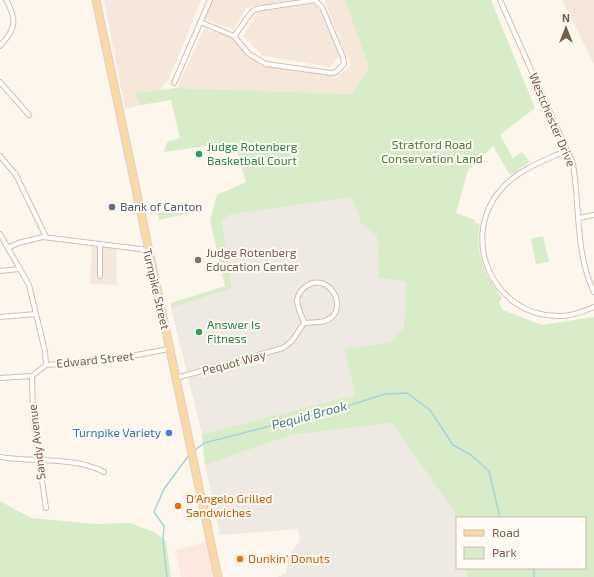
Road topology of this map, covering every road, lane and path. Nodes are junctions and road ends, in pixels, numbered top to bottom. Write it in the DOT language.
graph roads {
  1 [pos="6,0"];
  2 [pos="96,0"];
  3 [pos="210,0"];
  4 [pos="500,0"];
  5 [pos="200,22"];
  6 [pos="234,36"];
  7 [pos="0,46"];
  8 [pos="0,82"];
  9 [pos="174,84"];
  10 [pos="28,115"];
  11 [pos="567,150"];
  12 [pos="0,156"];
  13 [pos="594,215"];
  14 [pos="579,218"];
  15 [pos="0,234"];
  16 [pos="46,237"];
  17 [pos="100,244"];
  18 [pos="8,248"];
  19 [pos="148,250"];
  20 [pos="19,269"];
  21 [pos="0,271"];
  22 [pos="100,276"];
  23 [pos="594,292"];
  24 [pos="594,307"];
  25 [pos="36,314"];
  26 [pos="0,317"];
  27 [pos="304,323"];
  28 [pos="170,349"];
  29 [pos="46,365"];
  30 [pos="32,376"];
  31 [pos="0,378"];
  32 [pos="176,378"];
  33 [pos="0,457"];
  34 [pos="39,461"];
  35 [pos="104,472"];
  36 [pos="46,508"];
  37 [pos="218,577"];
  1 -- 7 [label="street"];
  2 -- 19 [label="main road, Turnpike Street"];
  3 -- 5 [label="street"];
  4 -- 11 [label="street, Westchester Drive"];
  5 -- 6 [label="street"];
  5 -- 9 [label="street"];
  6 -- 6 [label="street"];
  8 -- 10 [label="street"];
  11 -- 14 [label="street, Westchester Drive"];
  11 -- 24 [label="street"];
  12 -- 16 [label="street"];
  13 -- 14 [label="street"];
  14 -- 23 [label="street, Westchester Drive"];
  15 -- 18 [label="street"];
  16 -- 17 [label="street"];
  16 -- 18 [label="street"];
  17 -- 19 [label="street"];
  17 -- 22 [label="street"];
  18 -- 20 [label="street"];
  19 -- 28 [label="main road, Turnpike Street"];
  20 -- 21 [label="street"];
  20 -- 25 [label="street"];
  25 -- 26 [label="street"];
  25 -- 29 [label="street"];
  27 -- 27 [label="street"];
  27 -- 32 [label="street, Pequot Way"];
  28 -- 29 [label="street, Edward Street"];
  28 -- 32 [label="main road, Turnpike Street"];
  29 -- 30 [label="street, Edward Street"];
  30 -- 31 [label="street"];
  30 -- 34 [label="street, Sandy Avenue"];
  32 -- 37 [label="main road, Turnpike Street"];
  33 -- 34 [label="street"];
  34 -- 35 [label="street"];
  34 -- 36 [label="street, Sandy Avenue"];
}
